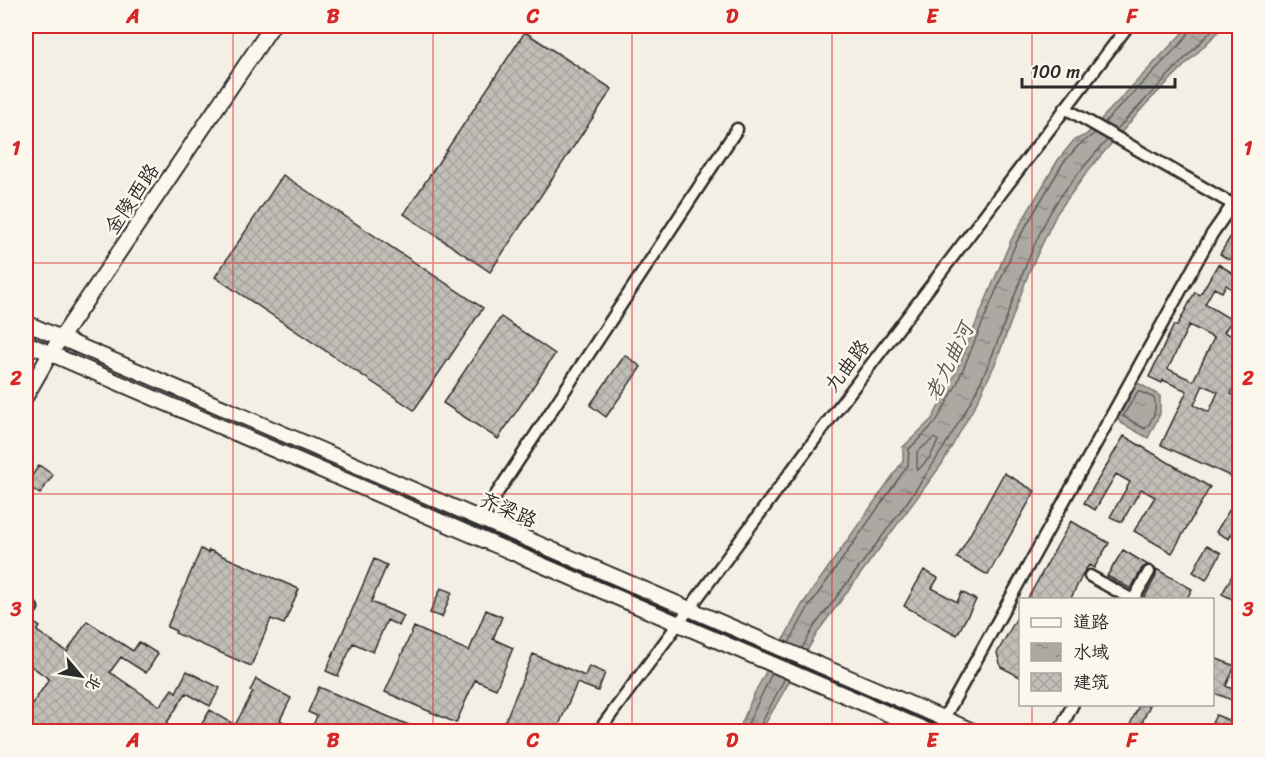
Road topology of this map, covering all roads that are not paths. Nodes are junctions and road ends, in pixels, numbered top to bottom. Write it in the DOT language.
graph roads {
  1 [pos="272,26"];
  2 [pos="1128,26"];
  3 [pos="1065,108"];
  4 [pos="737,129"];
  5 [pos="1239,194"];
  6 [pos="1236,206"];
  7 [pos="26,323"];
  8 [pos="61,338"];
  9 [pos="26,343"];
  10 [pos="50,354"];
  11 [pos="26,396"];
  12 [pos="480,519"];
  13 [pos="1149,572"];
  14 [pos="1090,576"];
  15 [pos="1129,598"];
  16 [pos="1134,598"];
  17 [pos="690,609"];
  18 [pos="679,624"];
  19 [pos="1072,706"];
  20 [pos="944,718"];
  21 [pos="598,732"];
  22 [pos="930,732"];
  23 [pos="975,732"];
  24 [pos="1059,732"];
  1 -- 8 [label="main road, 金陵西路"];
  2 -- 3 [label="street, 九曲路"];
  3 -- 6 [label="street"];
  3 -- 17 [label="street, 九曲路"];
  4 -- 12 [label="street"];
  5 -- 6 [label="street"];
  6 -- 20 [label="street"];
  7 -- 8 [label="main road, 齐梁路"];
  8 -- 10 [label="main road, 金陵西路"];
  8 -- 12 [label="main road, 齐梁路"];
  9 -- 10 [label="main road, 齐梁路"];
  10 -- 11 [label="main road, 金陵西路"];
  10 -- 18 [label="main road, 齐梁路"];
  12 -- 17 [label="main road, 齐梁路"];
  13 -- 16 [label="street"];
  14 -- 15 [label="street"];
  17 -- 18 [label="street, 九曲路"];
  17 -- 20 [label="main road, 齐梁路"];
  18 -- 21 [label="street, 九曲路"];
  18 -- 22 [label="main road, 齐梁路"];
  19 -- 24 [label="street"];
  20 -- 23 [label="main road, 齐梁路"];
}
